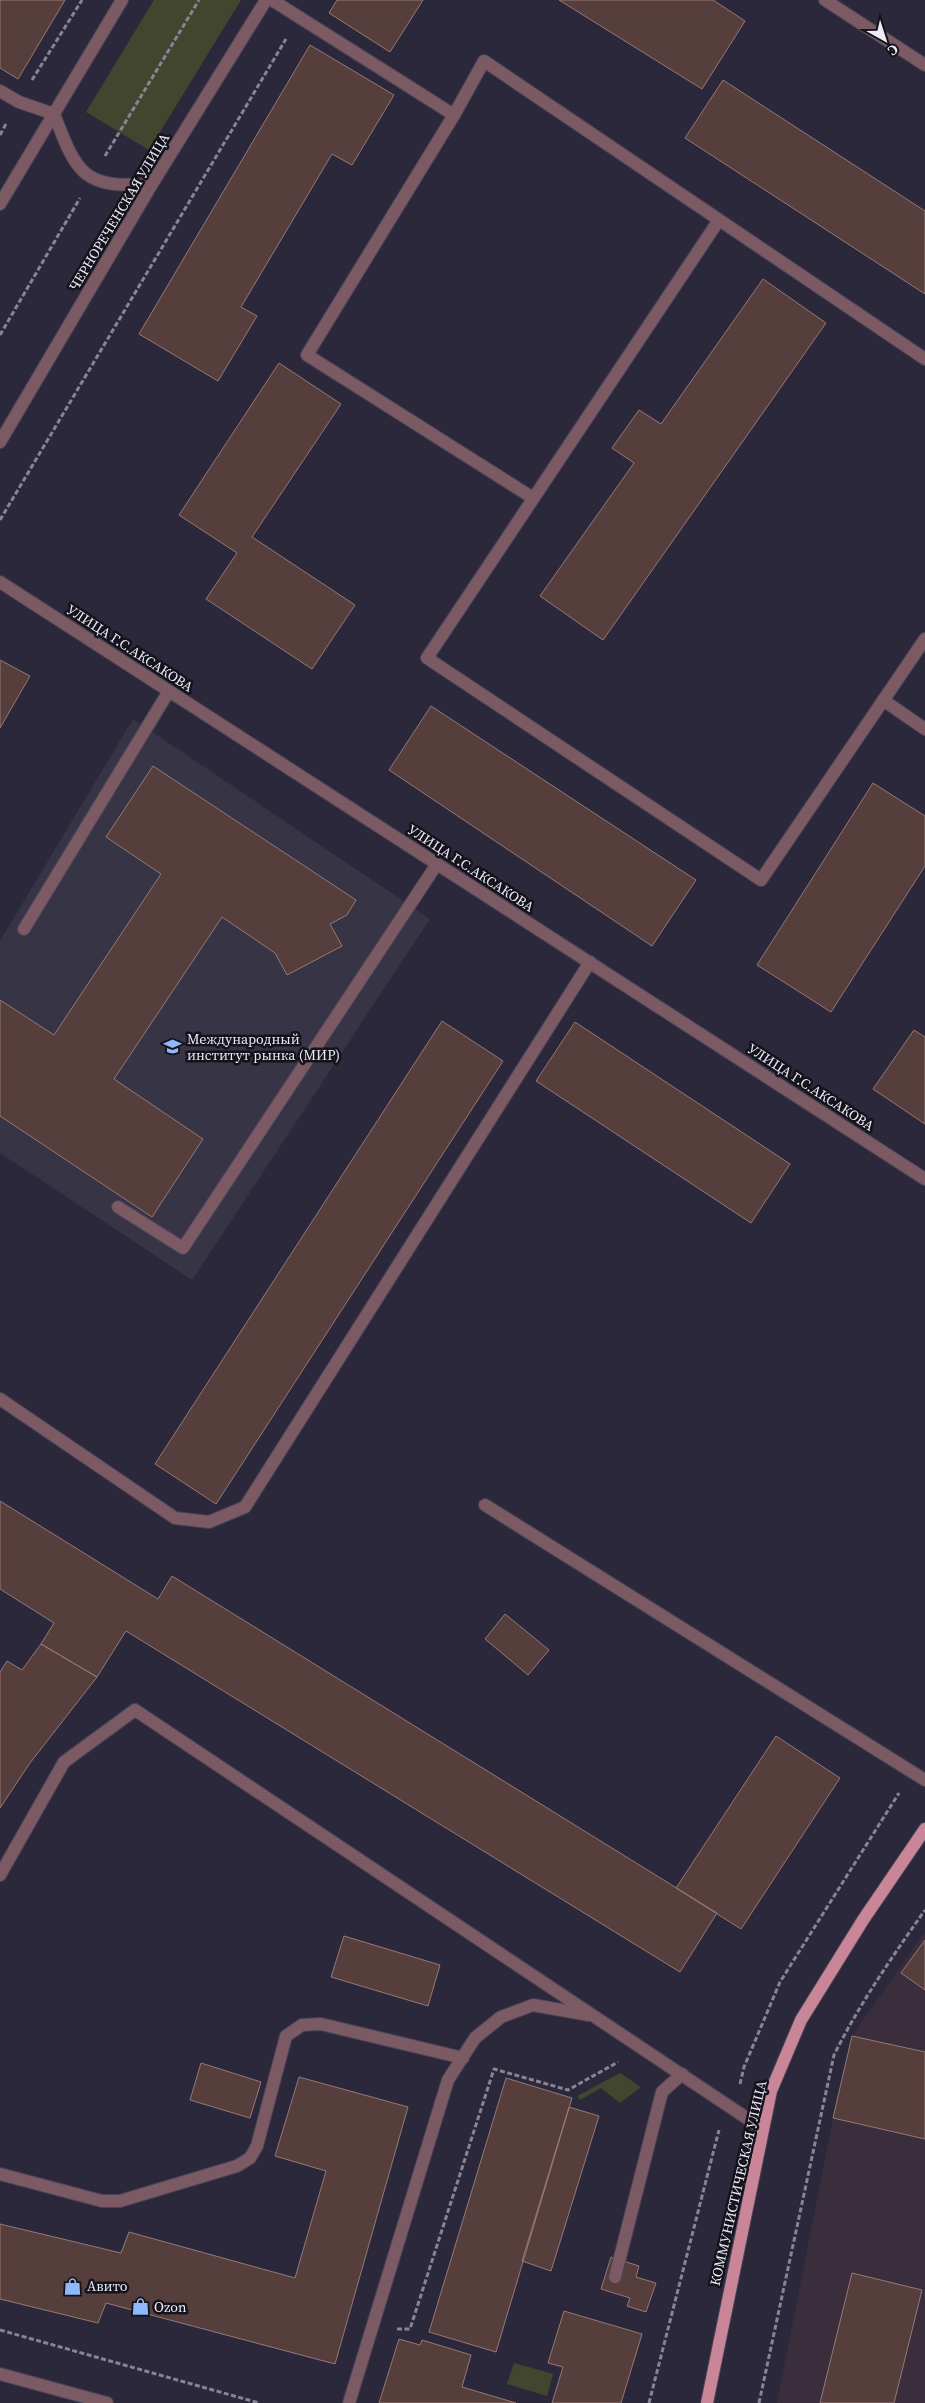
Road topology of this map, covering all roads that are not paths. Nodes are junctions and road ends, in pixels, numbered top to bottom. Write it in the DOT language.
graph roads {
  1 [pos="122,0"];
  2 [pos="266,0"];
  3 [pos="272,0"];
  4 [pos="825,0"];
  5 [pos="925,65"];
  6 [pos="0,91"];
  7 [pos="54,114"];
  8 [pos="454,115"];
  9 [pos="152,184"];
  10 [pos="0,204"];
  11 [pos="719,220"];
  12 [pos="925,359"];
  13 [pos="0,442"];
  14 [pos="533,498"];
  15 [pos="0,582"];
  16 [pos="925,640"];
  17 [pos="169,691"];
  18 [pos="883,700"];
  19 [pos="925,729"];
  20 [pos="436,864"];
  21 [pos="24,929"];
  22 [pos="590,962"];
  23 [pos="925,1179"];
  24 [pos="118,1207"];
  25 [pos="0,1399"];
  26 [pos="484,1505"];
  27 [pos="925,1780"];
  28 [pos="925,1828"];
  29 [pos="0,1875"];
  30 [pos="594,2016"];
  31 [pos="463,2058"];
  32 [pos="682,2074"];
  33 [pos="763,2129"];
  34 [pos="0,2174"];
  35 [pos="615,2277"];
  36 [pos="0,2374"];
  37 [pos="107,2403"];
  38 [pos="349,2403"];
  39 [pos="707,2403"];
  1 -- 7 [label="street"];
  2 -- 9 [label="street, ЧЕРНОРЕЧЕНСКАЯ УЛИЦА"];
  3 -- 8 [label="street"];
  4 -- 5 [label="street"];
  6 -- 7 [label="street"];
  7 -- 9 [label="street"];
  7 -- 10 [label="street"];
  8 -- 11 [label="street"];
  8 -- 14 [label="street"];
  9 -- 13 [label="street, ЧЕРНОРЕЧЕНСКАЯ УЛИЦА"];
  11 -- 12 [label="street"];
  11 -- 14 [label="street"];
  14 -- 18 [label="street"];
  15 -- 17 [label="street, УЛИЦА Г.С.АКСАКОВА"];
  16 -- 18 [label="street"];
  17 -- 20 [label="street, УЛИЦА Г.С.АКСАКОВА"];
  17 -- 21 [label="street"];
  18 -- 19 [label="street"];
  20 -- 22 [label="street, УЛИЦА Г.С.АКСАКОВА"];
  20 -- 24 [label="street"];
  22 -- 23 [label="street, УЛИЦА Г.С.АКСАКОВА"];
  22 -- 25 [label="street"];
  26 -- 27 [label="street"];
  28 -- 33 [label="main road, КОММУНИСТИЧЕСКАЯ УЛИЦА"];
  29 -- 30 [label="street"];
  30 -- 31 [label="street"];
  30 -- 32 [label="street"];
  31 -- 34 [label="street"];
  31 -- 38 [label="street"];
  32 -- 33 [label="street"];
  32 -- 35 [label="street"];
  33 -- 39 [label="main road, КОММУНИСТИЧЕСКАЯ УЛИЦА"];
  36 -- 37 [label="street"];
}
